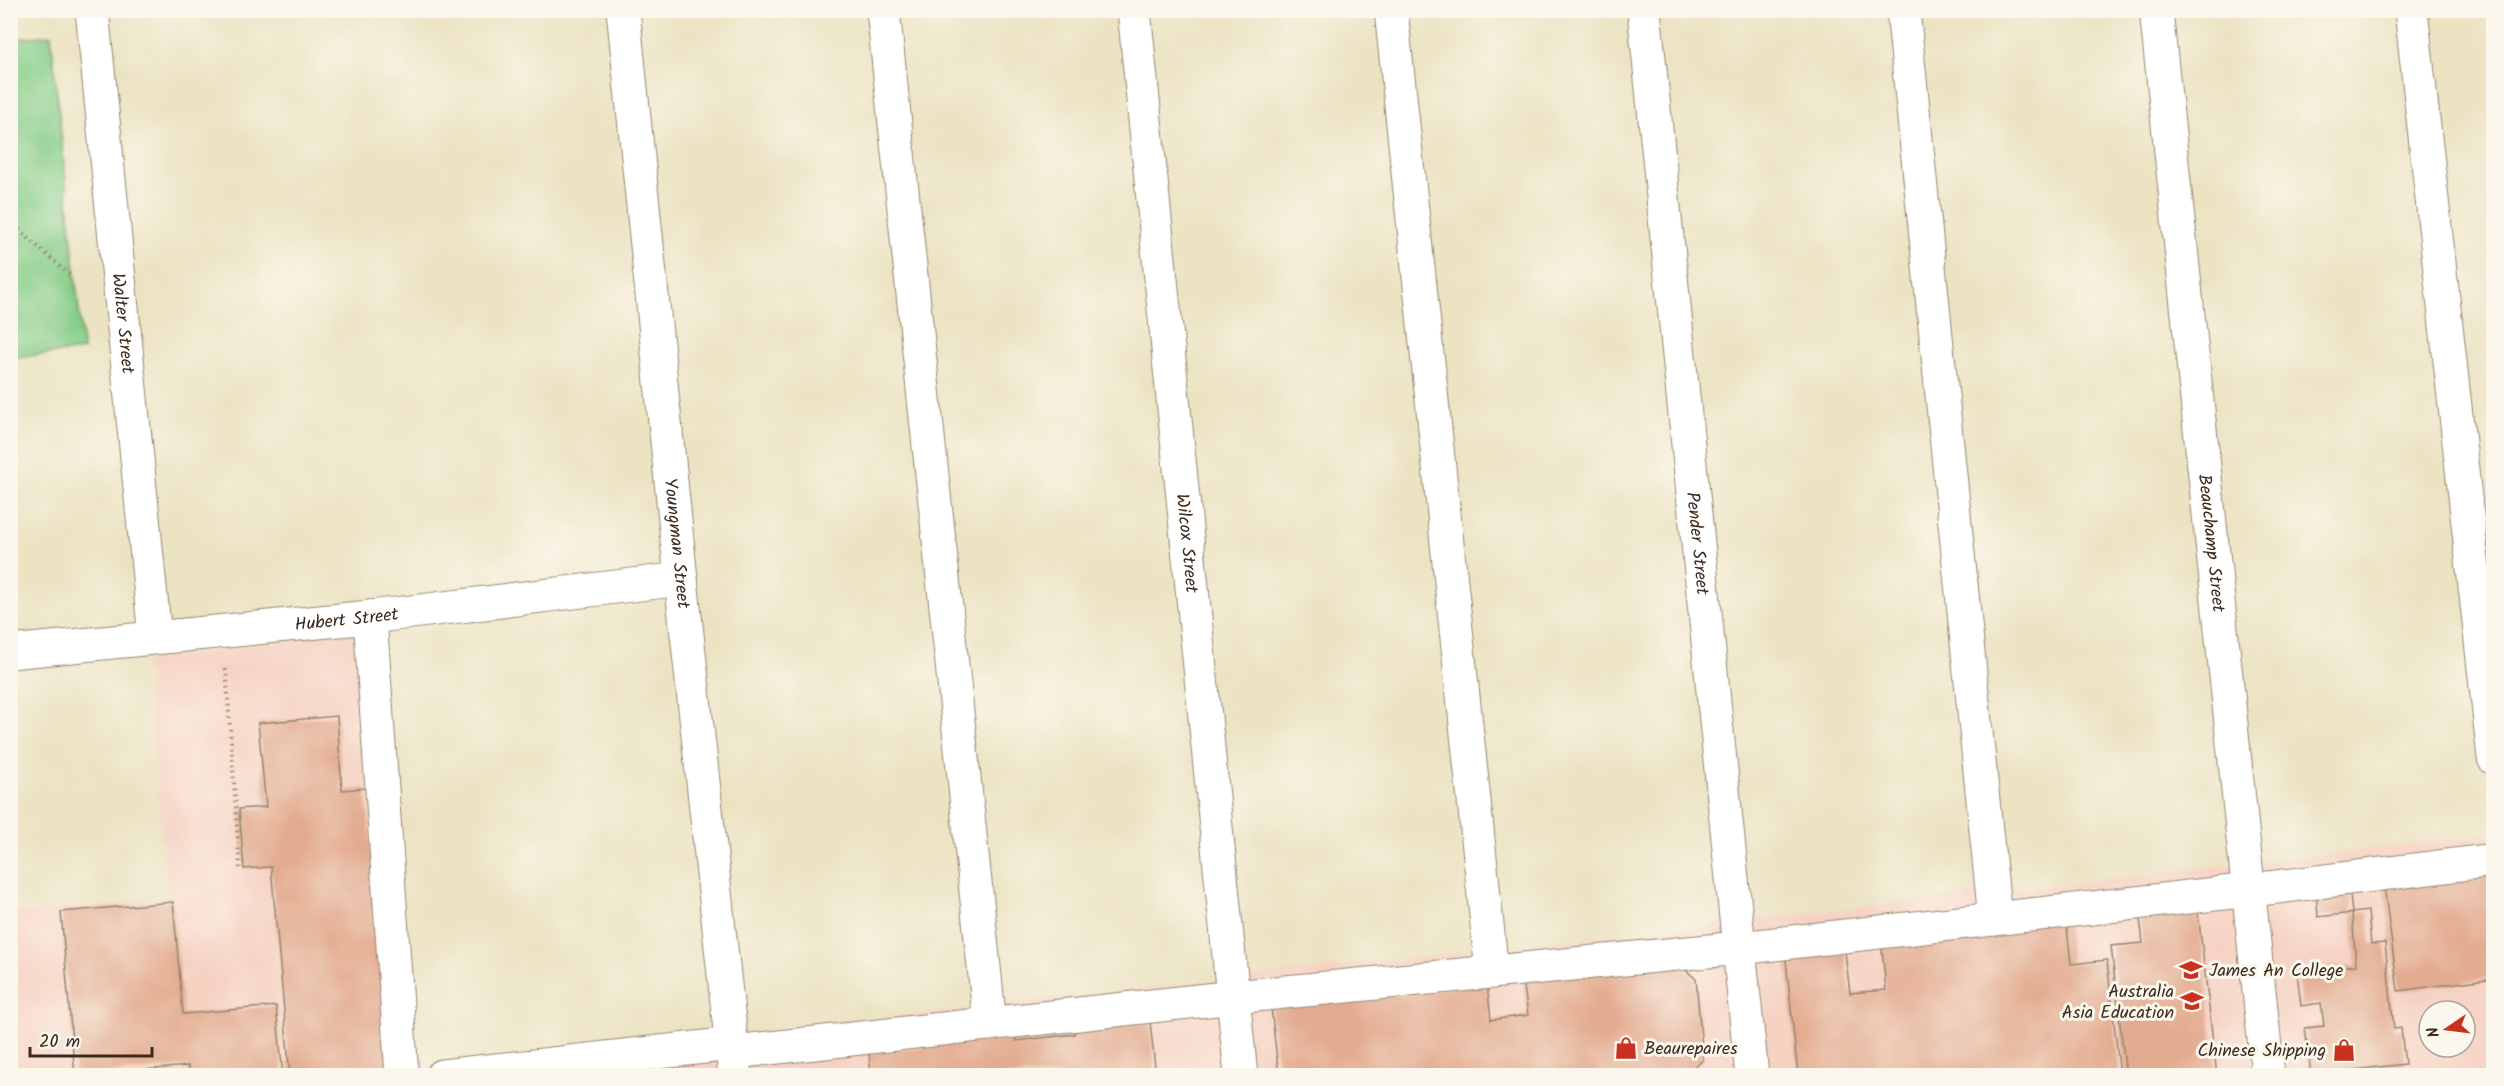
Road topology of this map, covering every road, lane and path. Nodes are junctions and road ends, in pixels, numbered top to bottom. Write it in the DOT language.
graph roads {
  1 [pos="92,10"];
  2 [pos="623,10"];
  3 [pos="884,10"];
  4 [pos="1134,10"];
  5 [pos="1391,10"];
  6 [pos="1644,10"];
  7 [pos="1903,10"];
  8 [pos="2156,10"];
  9 [pos="2411,10"];
  10 [pos="10,222"];
  11 [pos="71,276"];
  12 [pos="681,579"];
  13 [pos="370,617"];
  14 [pos="222,630"];
  15 [pos="155,637"];
  16 [pos="10,652"];
  17 [pos="2493,758"];
  18 [pos="2493,860"];
  19 [pos="240,869"];
  20 [pos="2248,888"];
  21 [pos="1995,919"];
  22 [pos="1739,948"];
  23 [pos="1492,972"];
  24 [pos="1234,997"];
  25 [pos="990,1024"];
  26 [pos="733,1057"];
  27 [pos="402,1076"];
  28 [pos="442,1076"];
  29 [pos="1241,1076"];
  30 [pos="1752,1076"];
  31 [pos="2268,1076"];
  1 -- 15 [label="street, Walter Street"];
  2 -- 12 [label="street, Youngman Street"];
  3 -- 25 [label="street"];
  4 -- 24 [label="street, Wilcox Street"];
  5 -- 23 [label="street"];
  6 -- 22 [label="street, Pender Street"];
  7 -- 21 [label="street"];
  8 -- 20 [label="street, Beauchamp Street"];
  9 -- 17 [label="street"];
  10 -- 11 [label="path"];
  12 -- 13 [label="street, Hubert Street"];
  12 -- 26 [label="street, Youngman Street"];
  13 -- 14 [label="street, Hubert Street"];
  13 -- 27 [label="street"];
  14 -- 15 [label="street, Hubert Street"];
  14 -- 19 [label="path"];
  15 -- 16 [label="street, Hubert Street"];
  18 -- 20 [label="street"];
  20 -- 21 [label="street"];
  20 -- 31 [label="street, Beauchamp Street"];
  21 -- 22 [label="street"];
  22 -- 23 [label="street"];
  22 -- 30 [label="street, Pender Street"];
  23 -- 24 [label="street"];
  24 -- 25 [label="street"];
  24 -- 29 [label="street, Wilcox Street"];
  25 -- 26 [label="street"];
  26 -- 28 [label="street"];
}
